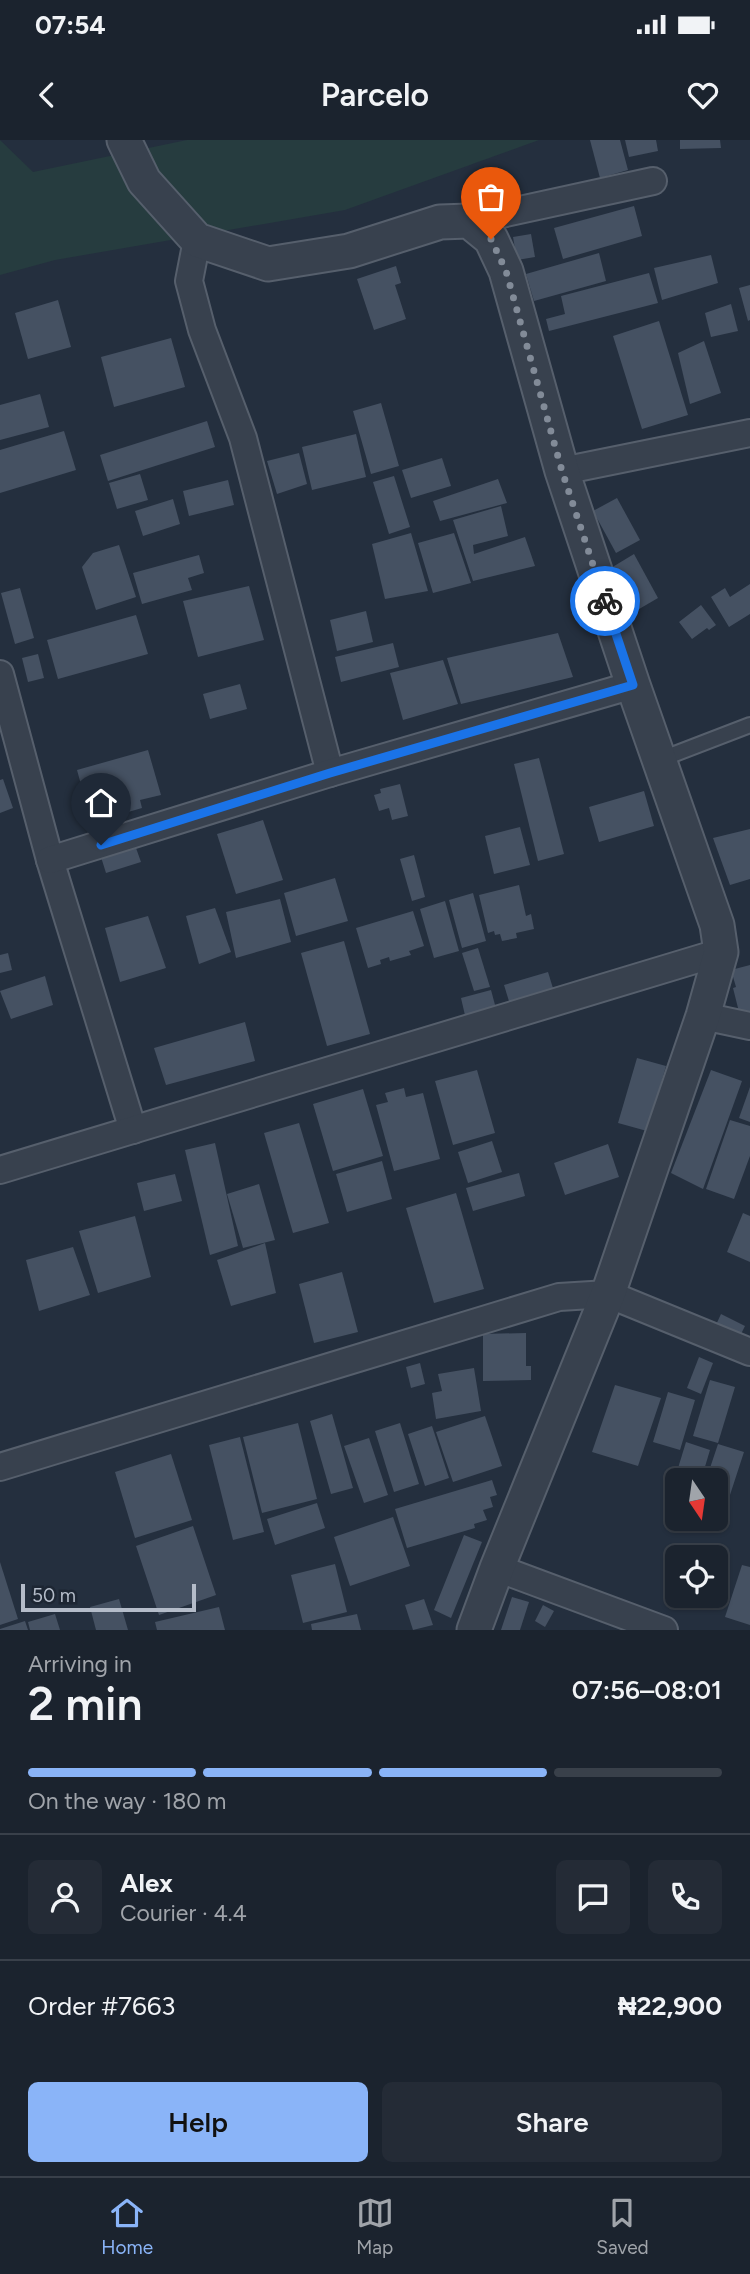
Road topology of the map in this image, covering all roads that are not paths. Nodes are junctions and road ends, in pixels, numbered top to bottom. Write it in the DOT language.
graph roads {
  1 [pos="125,142"];
  2 [pos="653,181"];
  3 [pos="469,222"];
  4 [pos="197,240"];
  5 [pos="750,433"];
  6 [pos="562,471"];
  7 [pos="0,674"];
  8 [pos="633,685"];
  9 [pos="750,725"];
  10 [pos="659,760"];
  11 [pos="330,773"];
  12 [pos="50,860"];
  13 [pos="721,952"];
  14 [pos="703,1016"];
  15 [pos="750,1026"];
  16 [pos="132,1130"];
  17 [pos="0,1170"];
  18 [pos="608,1294"];
  19 [pos="750,1352"];
  20 [pos="0,1467"];
  21 [pos="497,1568"];
  22 [pos="474,1630"];
  23 [pos="664,1630"];
  1 -- 4 [label="street"];
  2 -- 3 [label="street"];
  3 -- 4 [label="street"];
  3 -- 6 [label="street"];
  4 -- 11 [label="street"];
  5 -- 6 [label="street"];
  6 -- 8 [label="street"];
  7 -- 12 [label="street"];
  8 -- 10 [label="street"];
  8 -- 11 [label="street"];
  9 -- 10 [label="lane"];
  10 -- 13 [label="street"];
  11 -- 12 [label="street"];
  12 -- 16 [label="street"];
  13 -- 14 [label="street"];
  13 -- 16 [label="street"];
  14 -- 15 [label="street"];
  14 -- 18 [label="street"];
  16 -- 17 [label="street"];
  18 -- 19 [label="street"];
  18 -- 20 [label="street"];
  18 -- 21 [label="street"];
  21 -- 22 [label="street"];
  21 -- 23 [label="street"];
}
